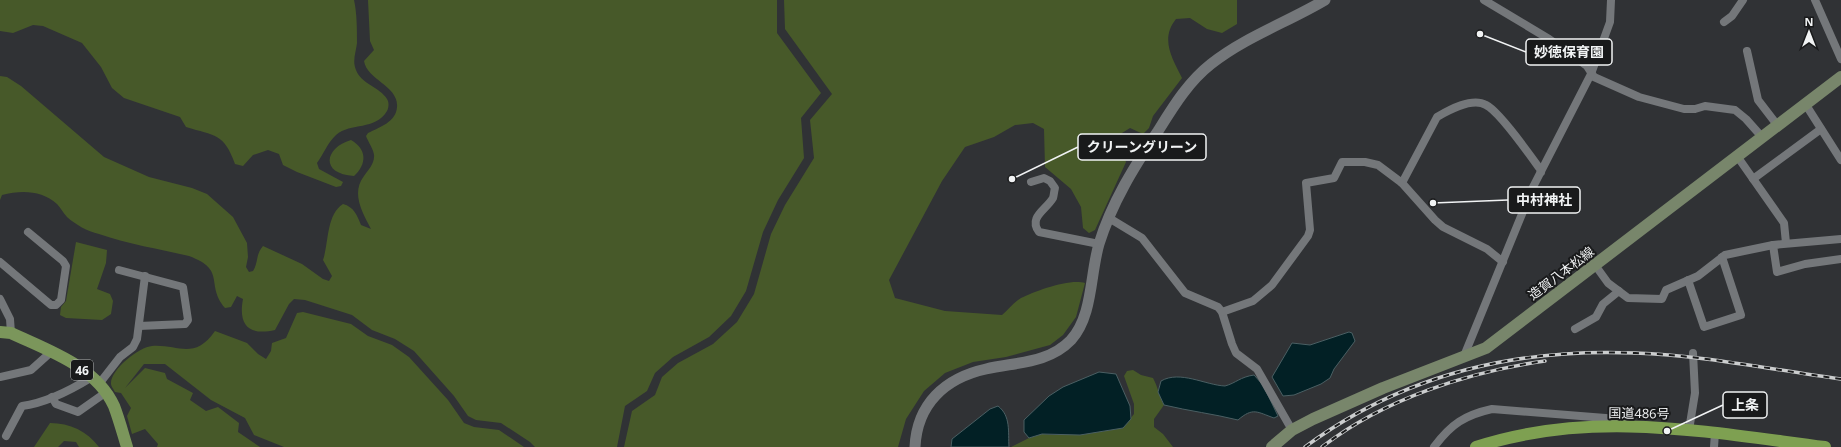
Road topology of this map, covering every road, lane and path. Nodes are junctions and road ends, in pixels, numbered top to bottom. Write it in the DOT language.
graph roads {
  1 [pos="1325,0"];
  2 [pos="1484,0"];
  3 [pos="1611,0"];
  4 [pos="1743,0"];
  5 [pos="1815,0"];
  6 [pos="1724,22"];
  7 [pos="1747,51"];
  8 [pos="1841,59"];
  9 [pos="1591,74"];
  10 [pos="1841,77"];
  11 [pos="1806,105"];
  12 [pos="1778,126"];
  13 [pos="1821,129"];
  14 [pos="1762,137"];
  15 [pos="1737,156"];
  16 [pos="1841,160"];
  17 [pos="1540,172"];
  18 [pos="1753,179"];
  19 [pos="1031,182"];
  20 [pos="1402,183"];
  21 [pos="1109,218"];
  22 [pos="28,232"];
  23 [pos="1841,239"];
  24 [pos="1100,244"];
  25 [pos="1786,244"];
  26 [pos="1773,245"];
  27 [pos="1722,257"];
  28 [pos="1841,259"];
  29 [pos="0,262"];
  30 [pos="1503,262"];
  31 [pos="1595,266"];
  32 [pos="118,270"];
  33 [pos="145,276"];
  34 [pos="1688,280"];
  35 [pos="1619,291"];
  36 [pos="0,299"];
  37 [pos="1222,312"];
  38 [pos="139,326"];
  39 [pos="1575,329"];
  40 [pos="5,332"];
  41 [pos="50,352"];
  42 [pos="1693,353"];
  43 [pos="1464,356"];
  44 [pos="0,377"];
  45 [pos="98,385"];
  46 [pos="52,397"];
  47 [pos="1630,425"];
  48 [pos="1292,430"];
  49 [pos="1689,430"];
  50 [pos="1715,433"];
  51 [pos="6,436"];
  52 [pos="127,447"];
  53 [pos="915,447"];
  54 [pos="1272,447"];
  55 [pos="1434,447"];
  56 [pos="1476,447"];
  57 [pos="1714,447"];
  58 [pos="1825,447"];
  1 -- 21 [label="street"];
  2 -- 9 [label="street"];
  3 -- 9 [label="street"];
  4 -- 6 [label="street"];
  5 -- 8 [label="street"];
  7 -- 12 [label="street"];
  9 -- 14 [label="street"];
  9 -- 17 [label="street"];
  10 -- 11 [label="main road, 造賀八本松線"];
  11 -- 12 [label="main road, 造賀八本松線"];
  11 -- 13 [label="street"];
  12 -- 14 [label="main road, 造賀八本松線"];
  13 -- 16 [label="street"];
  13 -- 18 [label="street"];
  14 -- 15 [label="main road, 造賀八本松線"];
  15 -- 18 [label="street"];
  15 -- 31 [label="main road, 造賀八本松線"];
  17 -- 20 [label="street"];
  17 -- 30 [label="street"];
  18 -- 25 [label="street"];
  19 -- 24 [label="street"];
  20 -- 30 [label="street"];
  20 -- 37 [label="street"];
  21 -- 24 [label="street"];
  21 -- 37 [label="street"];
  22 -- 29 [label="street"];
  23 -- 25 [label="street"];
  24 -- 53 [label="street"];
  25 -- 26 [label="street"];
  26 -- 27 [label="street"];
  26 -- 28 [label="street"];
  27 -- 34 [label="street"];
  27 -- 34 [label="street"];
  30 -- 43 [label="street"];
  31 -- 35 [label="street"];
  31 -- 43 [label="main road, 造賀八本松線"];
  32 -- 33 [label="street"];
  33 -- 38 [label="street"];
  33 -- 38 [label="street"];
  34 -- 35 [label="street"];
  35 -- 39 [label="street"];
  36 -- 40 [label="street"];
  37 -- 48 [label="street"];
  38 -- 45 [label="street"];
  40 -- 41 [label="main road, 46"];
  41 -- 44 [label="street"];
  41 -- 45 [label="main road, 46"];
  42 -- 49 [label="street"];
  43 -- 48 [label="main road, 造賀八本松線"];
  45 -- 46 [label="street"];
  45 -- 46 [label="street"];
  45 -- 52 [label="main road, 46"];
  46 -- 51 [label="street"];
  47 -- 49 [label="highway, 国道486号"];
  47 -- 55 [label="street"];
  47 -- 56 [label="highway, 国道486号"];
  48 -- 54 [label="main road, 造賀八本松線"];
  49 -- 50 [label="highway, 国道486号"];
  50 -- 57 [label="street"];
  50 -- 58 [label="highway, 国道486号"];
}
